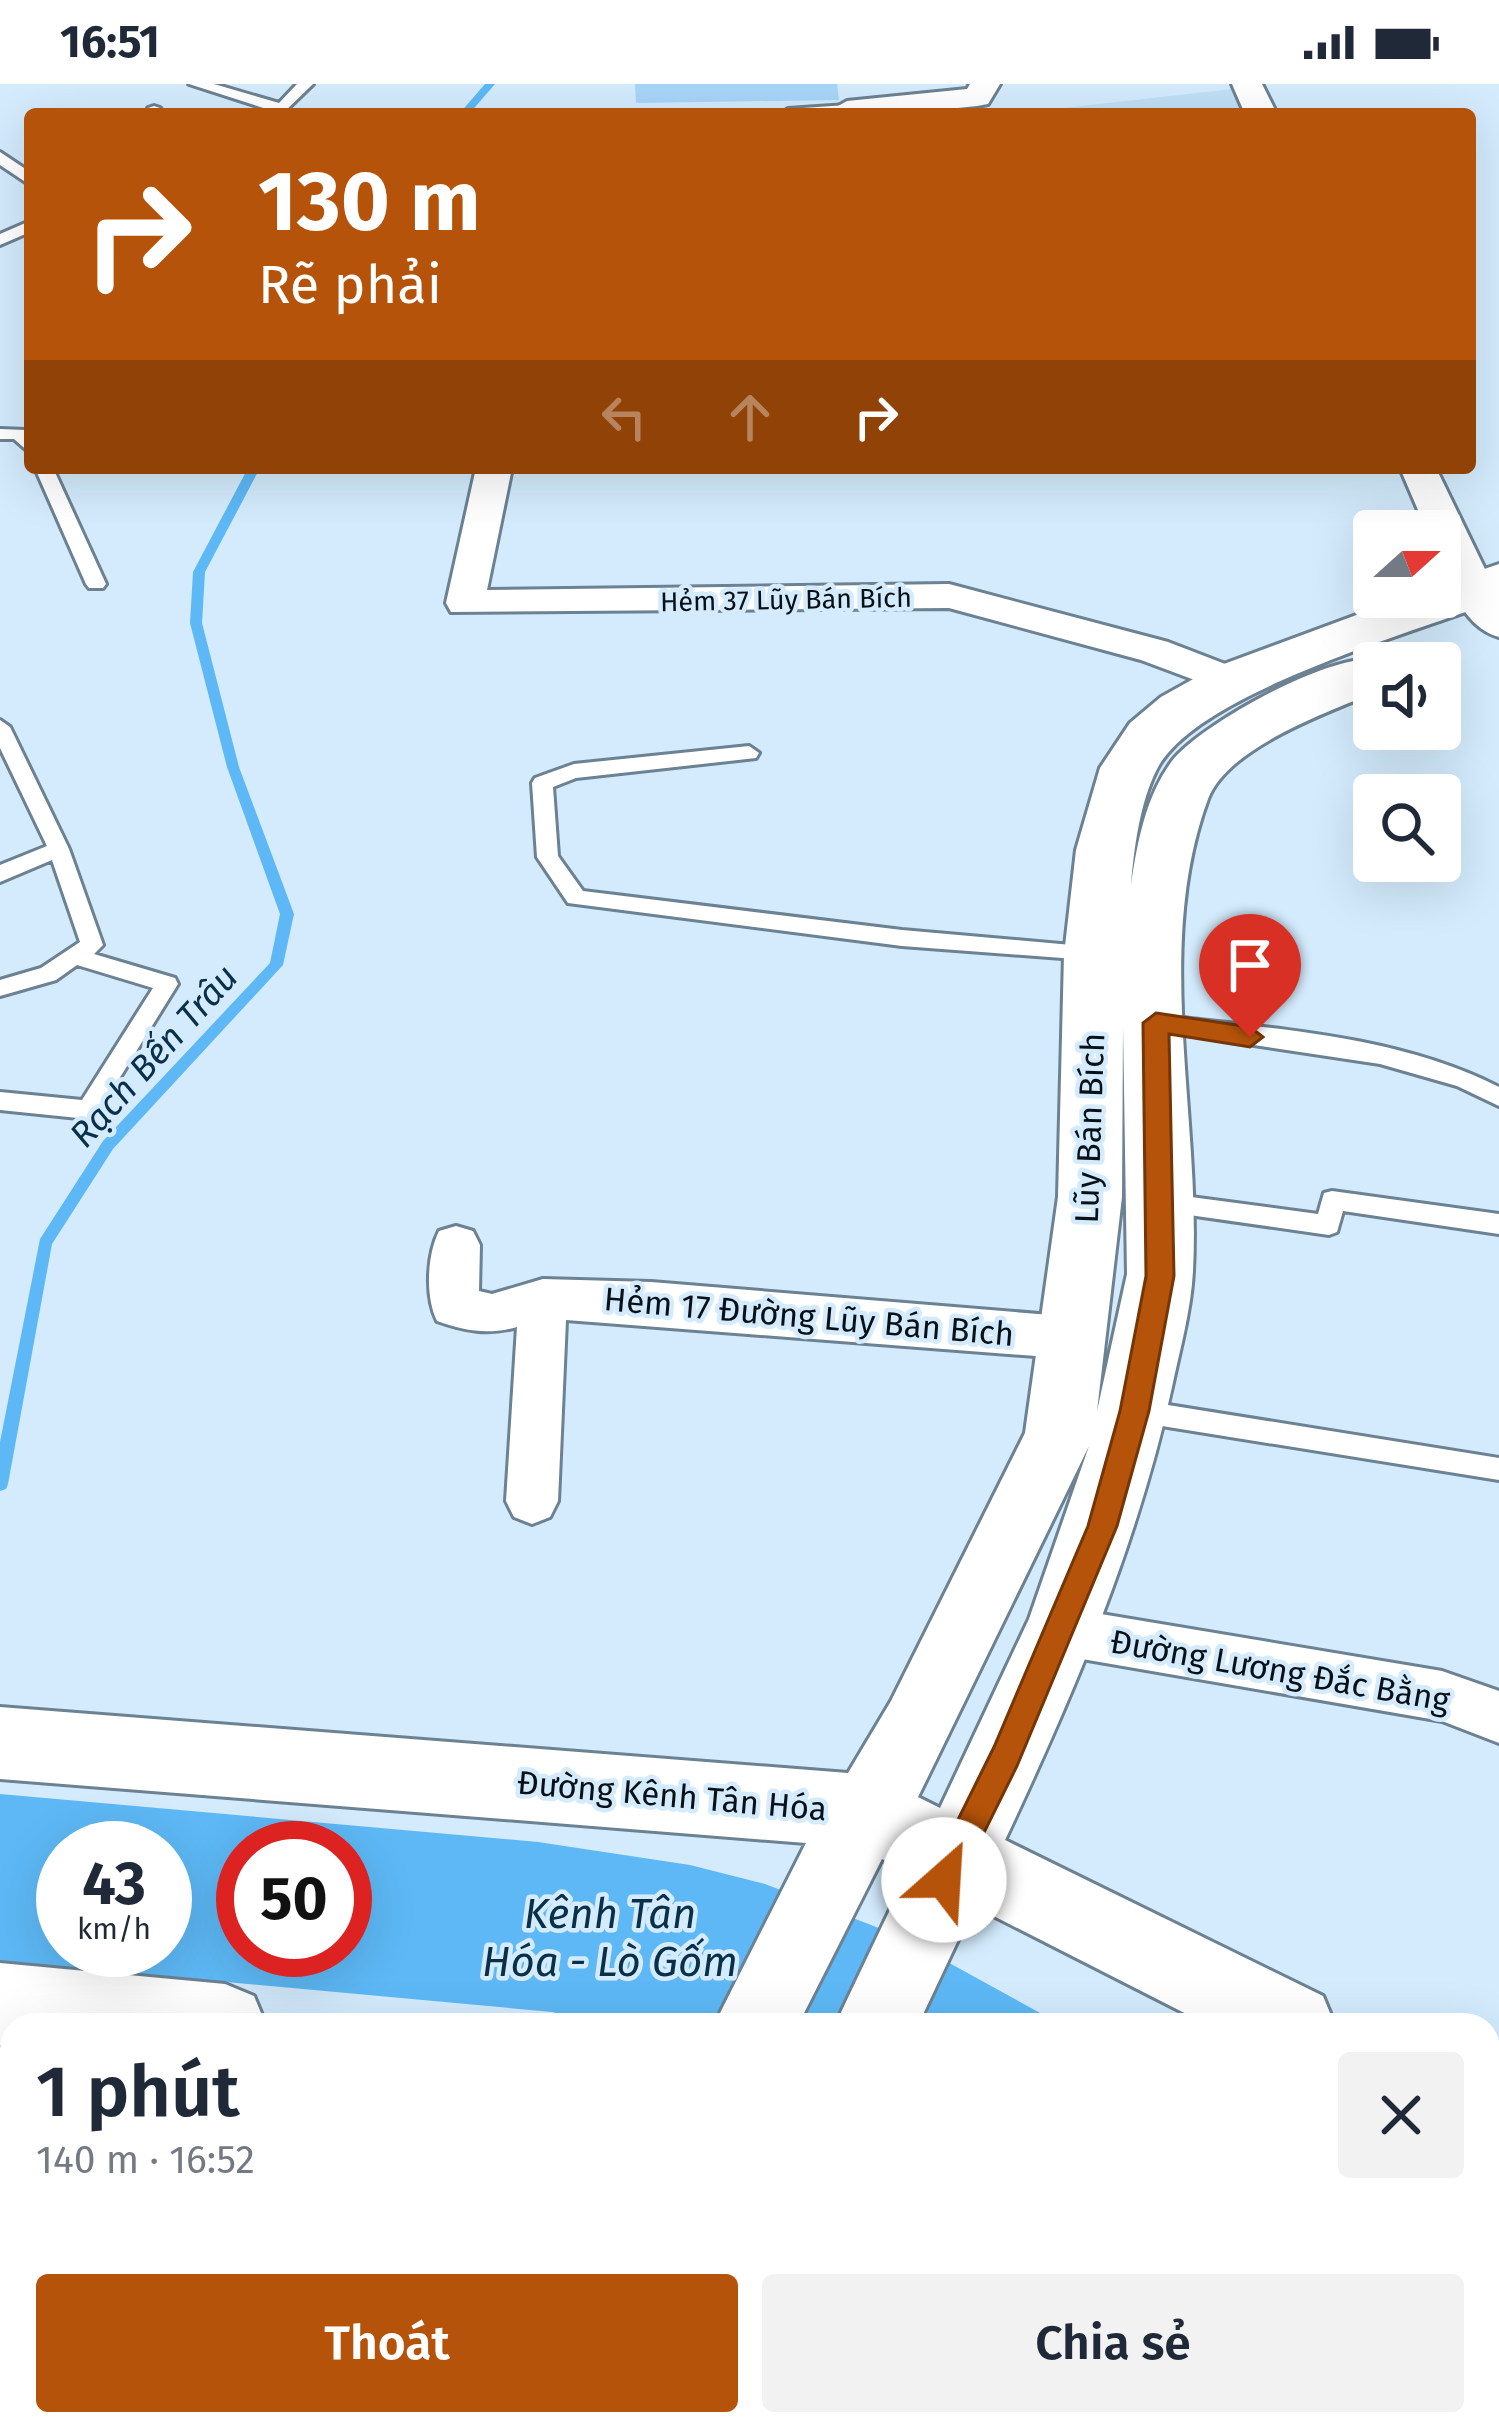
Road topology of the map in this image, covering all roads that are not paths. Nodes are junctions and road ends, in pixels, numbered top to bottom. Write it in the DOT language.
graph roads {
  1 [pos="196,84"];
  2 [pos="304,84"];
  3 [pos="985,84"];
  4 [pos="279,108"];
  5 [pos="283,108"];
  6 [pos="882,108"];
  7 [pos="0,157"];
  8 [pos="24,175"];
  9 [pos="47,474"];
  10 [pos="493,474"];
  11 [pos="1421,474"];
  12 [pos="96,584"];
  13 [pos="1493,606"];
  14 [pos="1435,642"];
  15 [pos="1232,681"];
  16 [pos="1353,683"];
  17 [pos="0,727"];
  18 [pos="749,753"];
  19 [pos="58,849"];
  20 [pos="0,874"];
  21 [pos="1094,955"];
  22 [pos="76,958"];
  23 [pos="0,988"];
  24 [pos="1156,1023"];
  25 [pos="1499,1097"];
  26 [pos="0,1101"];
  27 [pos="1160,1202"];
  28 [pos="1499,1224"];
  29 [pos="456,1245"];
  30 [pos="543,1298"];
  31 [pos="1075,1338"];
  32 [pos="1134,1411"];
  33 [pos="1499,1469"];
  34 [pos="532,1502"];
  35 [pos="1059,1631"];
  36 [pos="1499,1718"];
  37 [pos="0,1742"];
  38 [pos="852,1835"];
  39 [pos="944,1879"];
  40 [pos="0,2004"];
  41 [pos="96,2013"];
  42 [pos="760,2013"];
  43 [pos="882,2013"];
  44 [pos="1265,2013"];
  1 -- 4 [label="lane"];
  2 -- 5 [label="lane"];
  3 -- 6 [label="street"];
  7 -- 8 [label="lane"];
  9 -- 12 [label="lane"];
  10 -- 15 [label="street, Hẻm 37 Lũy Bán Bích"];
  11 -- 13 [label="street"];
  13 -- 14 [label="main road"];
  13 -- 15 [label="main road, Lũy Bán Bích"];
  15 -- 21 [label="main road, Lũy Bán Bích"];
  16 -- 24 [label="main road, Lũy Bán Bích"];
  17 -- 19 [label="lane"];
  18 -- 21 [label="lane"];
  19 -- 20 [label="lane"];
  19 -- 22 [label="lane"];
  21 -- 31 [label="main road, Lũy Bán Bích"];
  22 -- 23 [label="lane"];
  22 -- 26 [label="lane"];
  24 -- 25 [label="lane"];
  24 -- 27 [label="main road, Lũy Bán Bích"];
  27 -- 28 [label="lane"];
  27 -- 32 [label="main road, Lũy Bán Bích"];
  29 -- 30 [label="street, Hẻm 17 Đường Lũy Bán Bích"];
  30 -- 31 [label="street, Hẻm 17 Đường Lũy Bán Bích"];
  30 -- 34 [label="street"];
  31 -- 38 [label="main road, Lũy Bán Bích"];
  32 -- 33 [label="lane"];
  32 -- 35 [label="main road, Lũy Bán Bích"];
  35 -- 36 [label="street, Đường Lương Đắc Bằng"];
  35 -- 39 [label="main road, Lũy Bán Bích"];
  37 -- 38 [label="main road, Đường Kênh Tân Hóa"];
  38 -- 39 [label="main road, Đường Kênh Tân Hóa"];
  38 -- 42 [label="main road, Lũy Bán Bích"];
  39 -- 43 [label="main road, Lũy Bán Bích"];
  39 -- 44 [label="main road, Đường Kênh Tân Hóa"];
  40 -- 41 [label="main road"];
}
